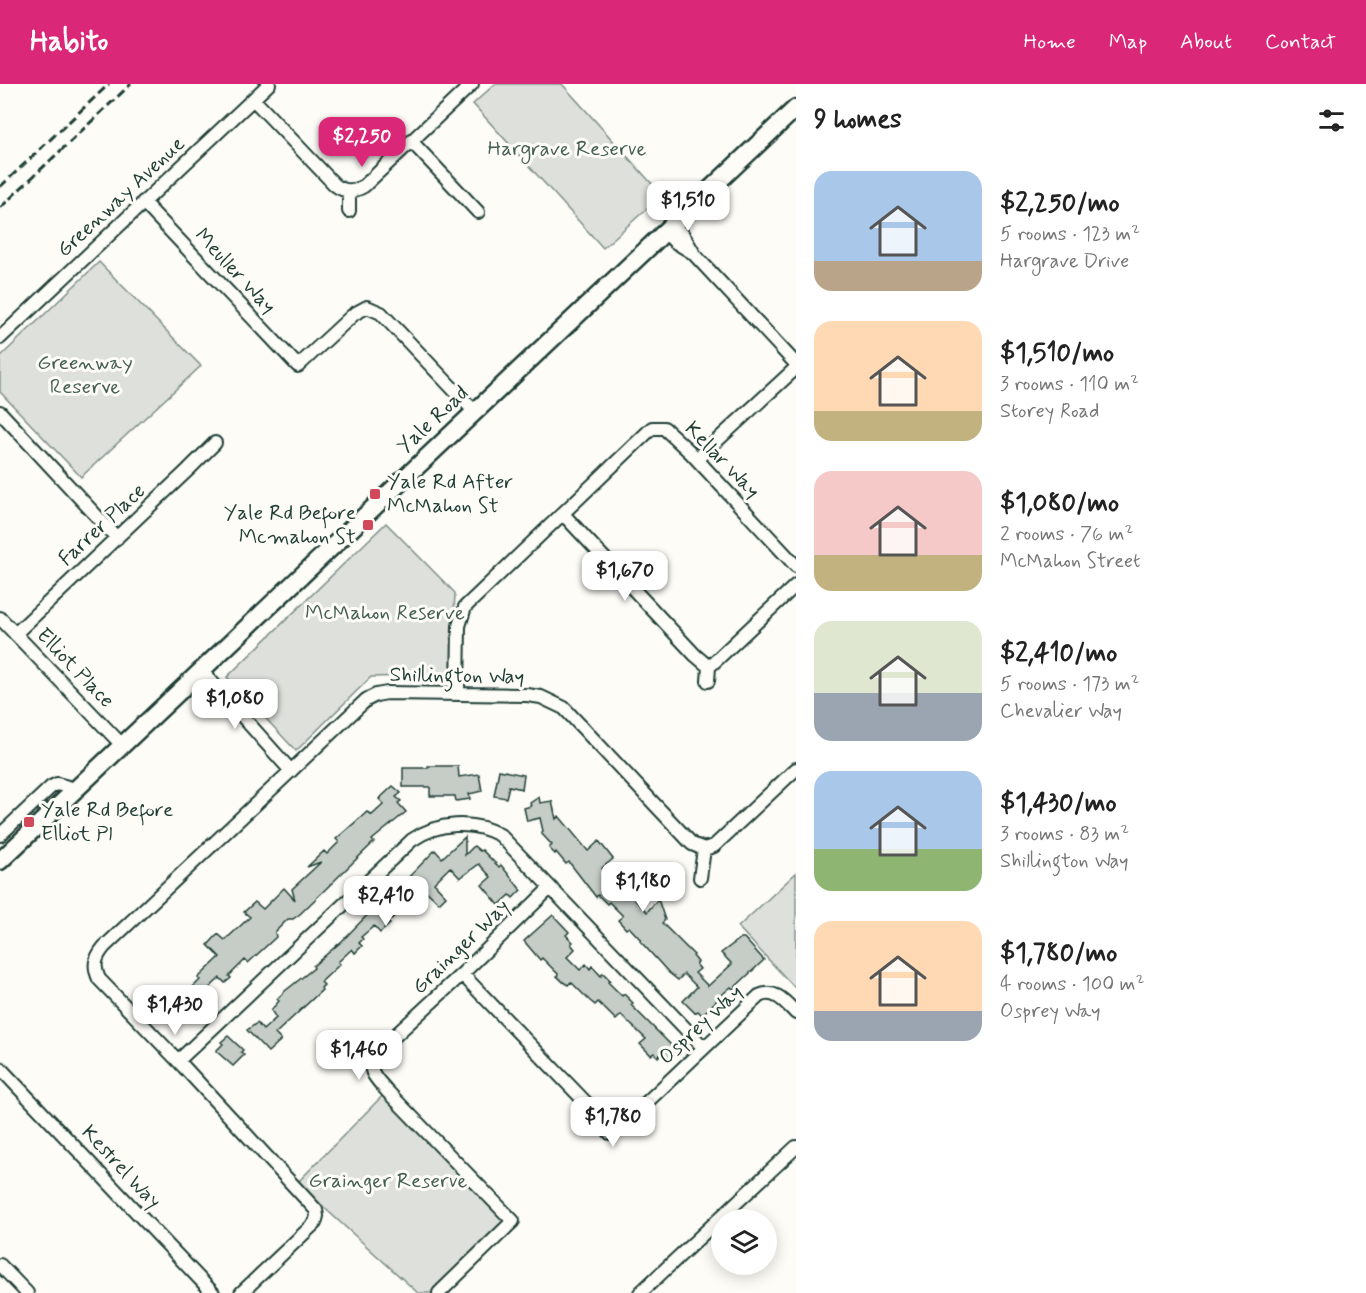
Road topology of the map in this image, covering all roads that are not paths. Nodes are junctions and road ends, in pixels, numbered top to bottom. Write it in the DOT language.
graph roads {
  1 [pos="269,84"];
  2 [pos="472,84"];
  3 [pos="253,99"];
  4 [pos="796,108"];
  5 [pos="412,142"];
  6 [pos="349,191"];
  7 [pos="143,202"];
  8 [pos="349,211"];
  9 [pos="478,212"];
  10 [pos="669,228"];
  11 [pos="0,338"];
  12 [pos="796,366"];
  13 [pos="0,412"];
  14 [pos="475,412"];
  15 [pos="215,443"];
  16 [pos="697,459"];
  17 [pos="563,514"];
  18 [pos="117,538"];
  19 [pos="796,566"];
  20 [pos="796,585"];
  21 [pos="0,618"];
  22 [pos="15,634"];
  23 [pos="709,667"];
  24 [pos="201,670"];
  25 [pos="708,681"];
  26 [pos="458,693"];
  27 [pos="122,745"];
  28 [pos="796,769"];
  29 [pos="291,771"];
  30 [pos="75,789"];
  31 [pos="0,835"];
  32 [pos="704,849"];
  33 [pos="0,861"];
  34 [pos="700,878"];
  35 [pos="550,888"];
  36 [pos="462,974"];
  37 [pos="796,1013"];
  38 [pos="704,1048"];
  39 [pos="178,1061"];
  40 [pos="0,1068"];
  41 [pos="796,1147"];
  42 [pos="0,1265"];
  43 [pos="27,1293"];
  44 [pos="213,1293"];
  45 [pos="241,1293"];
  46 [pos="439,1293"];
  47 [pos="640,1293"];
  1 -- 3 [label="street, Greenway Avenue"];
  2 -- 5 [label="street"];
  3 -- 6 [label="street"];
  3 -- 7 [label="street, Greenway Avenue"];
  4 -- 10 [label="main road, Yale Road"];
  5 -- 6 [label="street"];
  5 -- 9 [label="street"];
  6 -- 8 [label="street"];
  7 -- 11 [label="street, Greenway Avenue"];
  7 -- 14 [label="street, Meuller Way"];
  10 -- 12 [label="street"];
  10 -- 14 [label="main road, Yale Road"];
  12 -- 16 [label="street"];
  13 -- 18 [label="street"];
  14 -- 24 [label="main road, Yale Road"];
  15 -- 18 [label="street, Farrer Place"];
  16 -- 17 [label="street, Kellar Way"];
  16 -- 19 [label="street, Kellar Way"];
  17 -- 23 [label="street"];
  17 -- 26 [label="street, Kellar Way"];
  18 -- 22 [label="street, Farrer Place"];
  20 -- 23 [label="street"];
  21 -- 22 [label="street, Elliot Place"];
  22 -- 27 [label="street, Elliot Place"];
  23 -- 25 [label="street"];
  24 -- 27 [label="main road, Yale Road"];
  24 -- 29 [label="street"];
  26 -- 29 [label="street, Shillington Way"];
  26 -- 32 [label="street, Shillington Way"];
  27 -- 30 [label="main road, Yale Road"];
  28 -- 32 [label="street"];
  29 -- 39 [label="street, Shillington Way"];
  30 -- 31 [label="street"];
  30 -- 33 [label="main road, Yale Road"];
  32 -- 34 [label="street"];
  35 -- 36 [label="street, Grainger Way"];
  35 -- 38 [label="street"];
  35 -- 39 [label="street"];
  36 -- 38 [label="street, Osprey Way"];
  36 -- 46 [label="street, Grainger Way"];
  37 -- 38 [label="street, Osprey Way"];
  39 -- 45 [label="street, Shillington Way"];
  40 -- 44 [label="street, Kestrel Way"];
  41 -- 47 [label="street"];
  42 -- 43 [label="street"];
}
